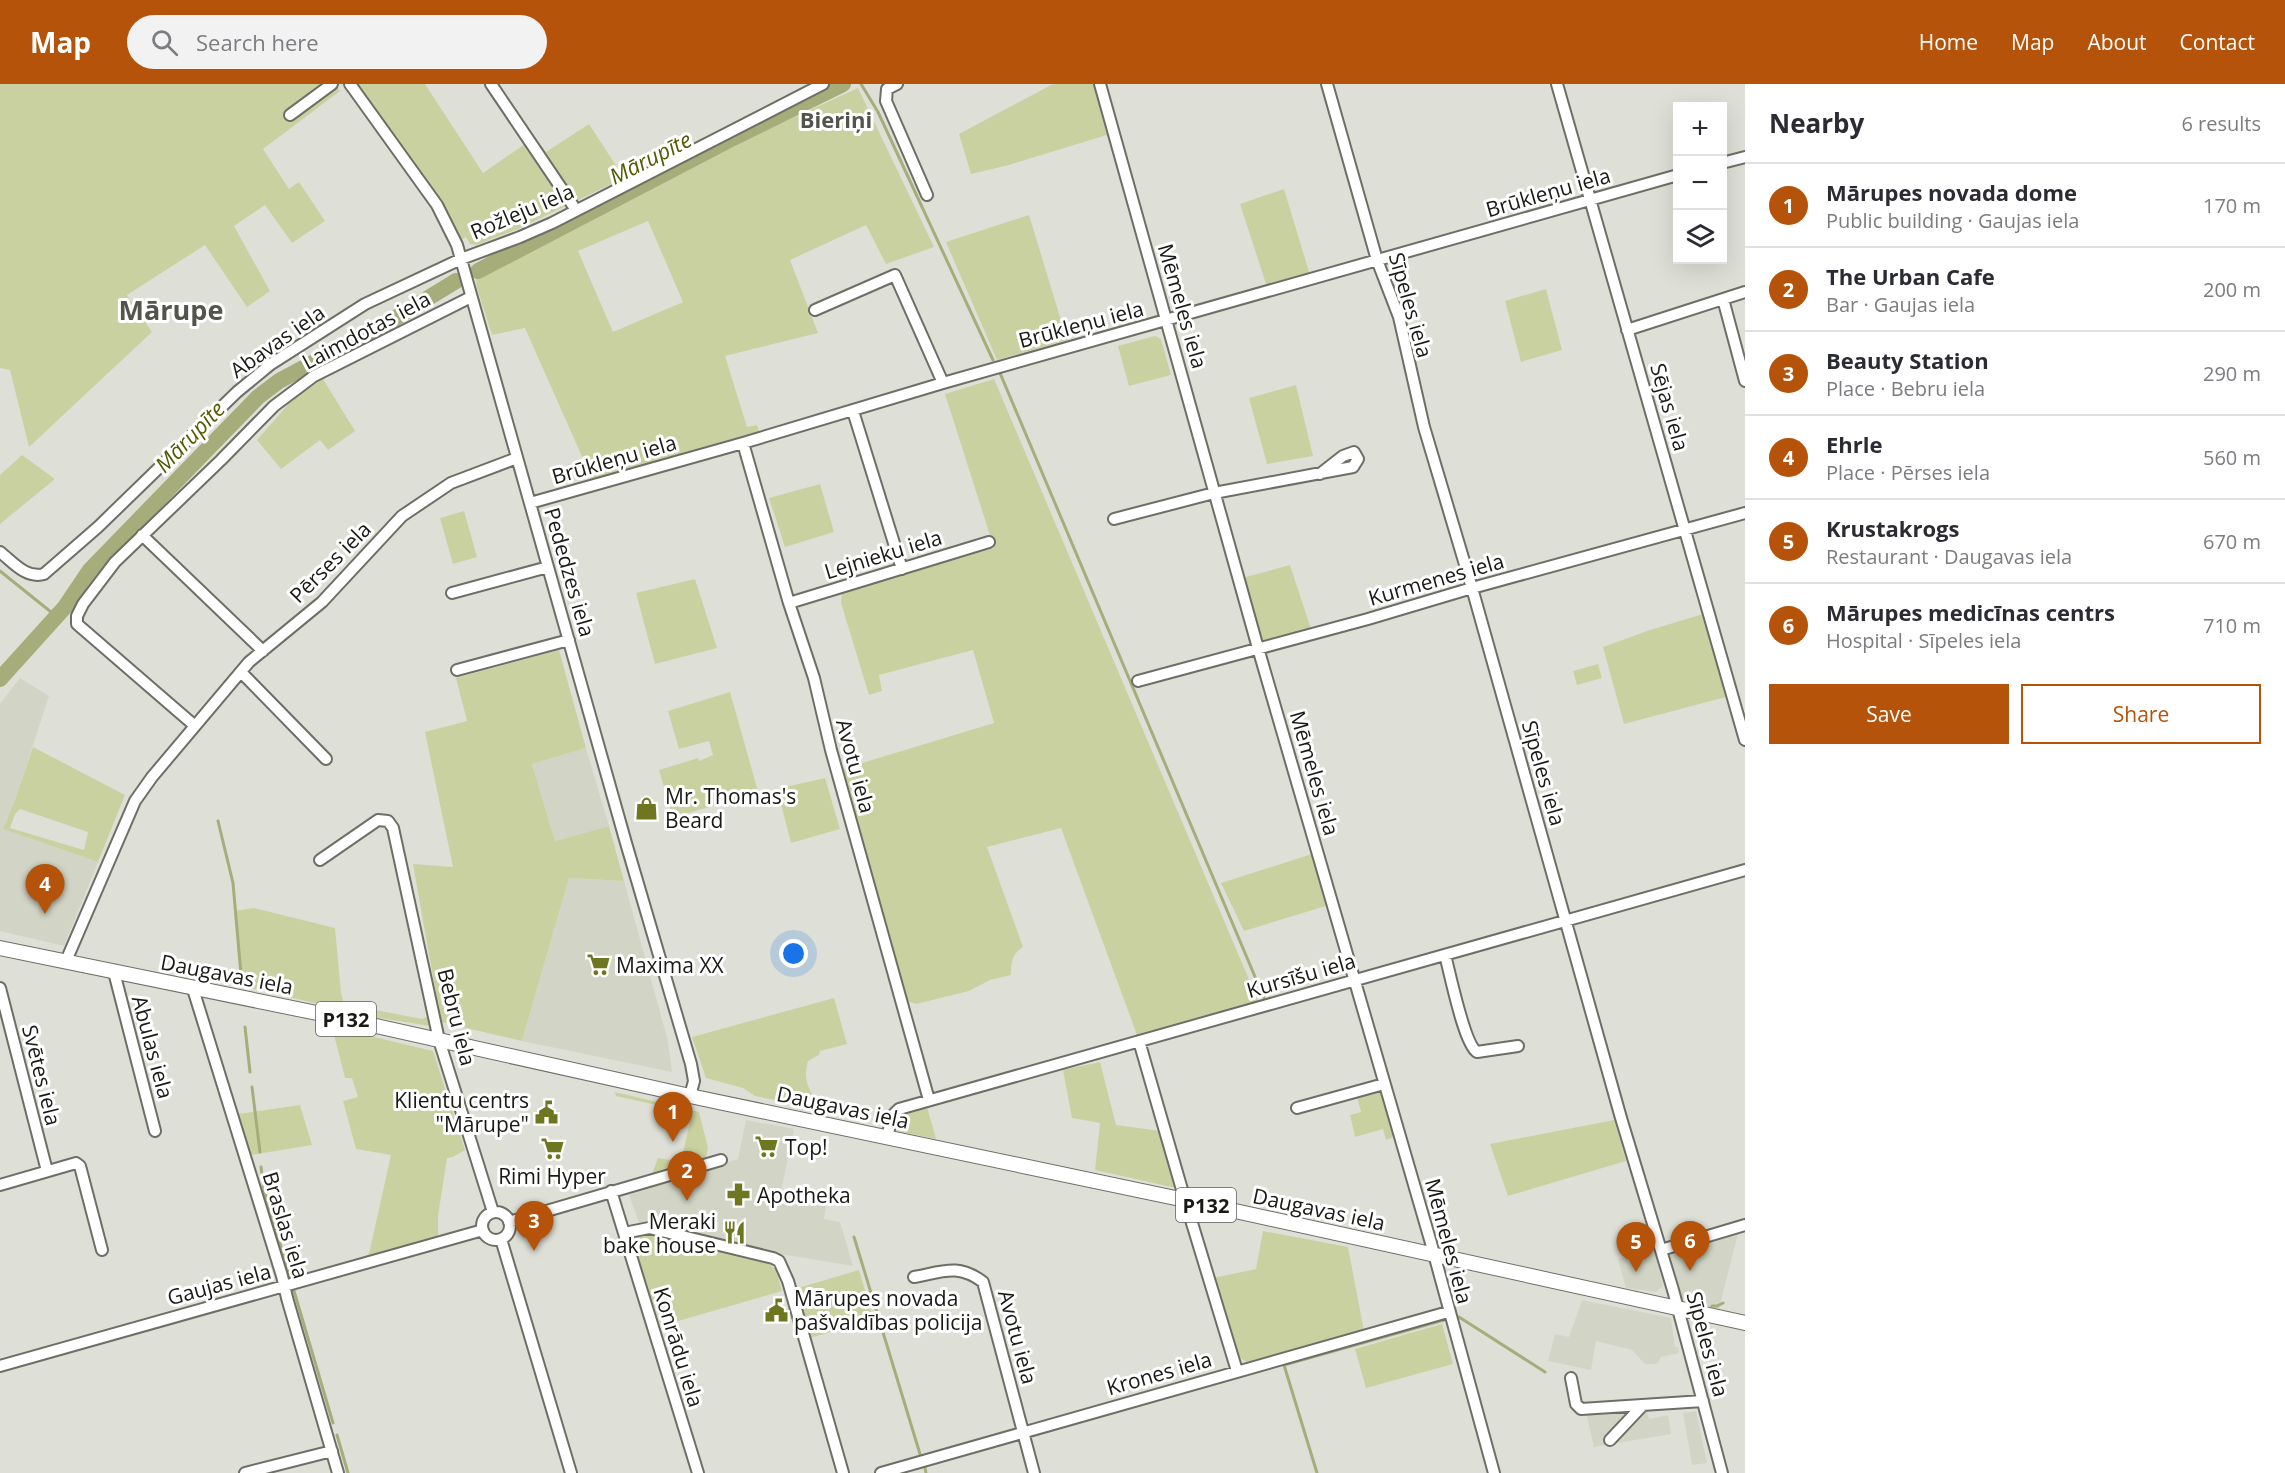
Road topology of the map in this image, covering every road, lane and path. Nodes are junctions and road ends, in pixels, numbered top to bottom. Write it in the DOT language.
graph roads {
  1 [pos="332,84"];
  2 [pos="350,84"];
  3 [pos="491,84"];
  4 [pos="823,84"];
  5 [pos="897,84"];
  6 [pos="1100,84"];
  7 [pos="1327,84"];
  8 [pos="1557,84"];
  9 [pos="290,115"];
  10 [pos="1745,157"];
  11 [pos="1727,162"];
  12 [pos="1673,177"];
  13 [pos="927,195"];
  14 [pos="1590,200"];
  15 [pos="576,210"];
  16 [pos="461,259"];
  17 [pos="1377,260"];
  18 [pos="1745,292"];
  19 [pos="471,297"];
  20 [pos="1723,299"];
  21 [pos="815,310"];
  22 [pos="1167,321"];
  23 [pos="1628,330"];
  24 [pos="1745,381"];
  25 [pos="943,383"];
  26 [pos="853,411"];
  27 [pos="743,444"];
  28 [pos="517,458"];
  29 [pos="1320,474"];
  30 [pos="1214,493"];
  31 [pos="530,503"];
  32 [pos="1745,513"];
  33 [pos="1114,519"];
  34 [pos="1684,529"];
  35 [pos="142,535"];
  36 [pos="989,542"];
  37 [pos="0,552"];
  38 [pos="548,567"];
  39 [pos="902,569"];
  40 [pos="1473,588"];
  41 [pos="452,593"];
  42 [pos="789,603"];
  43 [pos="569,640"];
  44 [pos="1258,648"];
  45 [pos="263,651"];
  46 [pos="457,670"];
  47 [pos="241,672"];
  48 [pos="1138,681"];
  49 [pos="195,726"];
  50 [pos="1745,740"];
  51 [pos="326,759"];
  52 [pos="320,860"];
  53 [pos="1745,870"];
  54 [pos="1566,921"];
  55 [pos="0,948"];
  56 [pos="1446,955"];
  57 [pos="66,961"];
  58 [pos="114,972"];
  59 [pos="1356,980"];
  60 [pos="0,988"];
  61 [pos="193,989"];
  62 [pos="439,1040"];
  63 [pos="1139,1041"];
  64 [pos="1518,1046"];
  65 [pos="1384,1084"];
  66 [pos="690,1096"];
  67 [pos="929,1100"];
  68 [pos="1297,1108"];
  69 [pos="155,1131"];
  70 [pos="888,1138"];
  71 [pos="721,1161"];
  72 [pos="47,1171"];
  73 [pos="0,1185"];
  74 [pos="611,1191"];
  75 [pos="1185,1200"];
  76 [pos="493,1212"];
  77 [pos="510,1222"];
  78 [pos="1745,1226"];
  79 [pos="483,1230"];
  80 [pos="624,1233"];
  81 [pos="501,1239"];
  82 [pos="102,1250"];
  83 [pos="1661,1250"];
  84 [pos="1434,1256"];
  85 [pos="914,1277"];
  86 [pos="285,1286"];
  87 [pos="1678,1308"];
  88 [pos="1448,1312"];
  89 [pos="1745,1323"];
  90 [pos="0,1366"];
  91 [pos="1238,1371"];
  92 [pos="1571,1378"];
  93 [pos="1703,1401"];
  94 [pos="1643,1405"];
  95 [pos="1022,1433"];
  96 [pos="1610,1440"];
  97 [pos="332,1451"];
  98 [pos="245,1473"];
  99 [pos="338,1473"];
  100 [pos="571,1473"];
  101 [pos="698,1473"];
  102 [pos="843,1473"];
  103 [pos="881,1473"];
  104 [pos="1034,1473"];
  105 [pos="1494,1473"];
  106 [pos="1722,1473"];
  1 -- 9 [label="street"];
  2 -- 16 [label="street, Pededzes iela"];
  3 -- 15 [label="street"];
  4 -- 15 [label="street, Rožleju iela"];
  5 -- 13 [label="street"];
  6 -- 22 [label="street, Mēmeles iela"];
  7 -- 17 [label="street, Sīpeles iela"];
  8 -- 14 [label="street, Sējas iela"];
  10 -- 11 [label="street"];
  12 -- 14 [label="street, Brūkleņu iela"];
  14 -- 17 [label="street, Brūkleņu iela"];
  14 -- 23 [label="street, Sējas iela"];
  15 -- 16 [label="street, Rožleju iela"];
  16 -- 19 [label="street, Pededzes iela"];
  16 -- 37 [label="street, Abavas iela"];
  17 -- 22 [label="street, Brūkleņu iela"];
  17 -- 40 [label="street, Sīpeles iela"];
  18 -- 20 [label="street"];
  19 -- 28 [label="street, Pededzes iela"];
  19 -- 35 [label="street, Laimdotas iela"];
  20 -- 23 [label="street"];
  20 -- 24 [label="street"];
  21 -- 25 [label="street"];
  22 -- 25 [label="street, Brūkleņu iela"];
  22 -- 30 [label="street, Mēmeles iela"];
  23 -- 34 [label="street, Sējas iela"];
  25 -- 26 [label="street, Brūkleņu iela"];
  26 -- 27 [label="street, Brūkleņu iela"];
  26 -- 39 [label="street"];
  27 -- 31 [label="street, Brūkleņu iela"];
  27 -- 42 [label="street, Avotu iela"];
  28 -- 31 [label="street, Pededzes iela"];
  28 -- 45 [label="street, Pērses iela"];
  29 -- 30 [label="street"];
  30 -- 33 [label="street"];
  30 -- 44 [label="street, Mēmeles iela"];
  31 -- 38 [label="street, Pededzes iela"];
  32 -- 34 [label="street, Kurmenes iela"];
  34 -- 40 [label="street, Kurmenes iela"];
  34 -- 50 [label="street, Sējas iela"];
  35 -- 45 [label="street"];
  35 -- 49 [label="street"];
  36 -- 39 [label="street, Lejnieku iela"];
  38 -- 41 [label="street"];
  38 -- 43 [label="street, Pededzes iela"];
  39 -- 42 [label="street, Lejnieku iela"];
  40 -- 44 [label="street, Kurmenes iela"];
  40 -- 54 [label="street, Sīpeles iela"];
  42 -- 67 [label="street, Avotu iela"];
  43 -- 46 [label="street"];
  43 -- 66 [label="street, Pededzes iela"];
  44 -- 48 [label="street, Kurmenes iela"];
  44 -- 59 [label="street, Mēmeles iela"];
  45 -- 47 [label="street, Pērses iela"];
  47 -- 49 [label="street, Pērses iela"];
  47 -- 51 [label="street"];
  49 -- 57 [label="street, Pērses iela"];
  52 -- 62 [label="street, Bebru iela"];
  53 -- 54 [label="street, Kursīšu iela"];
  54 -- 56 [label="street, Kursīšu iela"];
  54 -- 83 [label="street, Sīpeles iela"];
  55 -- 57 [label="main road, Daugavas iela / P132"];
  56 -- 59 [label="street, Kursīšu iela"];
  56 -- 64 [label="street"];
  57 -- 58 [label="main road, Daugavas iela / P132"];
  58 -- 61 [label="main road, Daugavas iela / P132"];
  58 -- 69 [label="street, Abulas iela"];
  59 -- 63 [label="street, Kursīšu iela"];
  59 -- 65 [label="street, Mēmeles iela"];
  60 -- 72 [label="street, Svētes iela"];
  61 -- 62 [label="main road, Daugavas iela / P132"];
  61 -- 86 [label="street, Braslas iela"];
  62 -- 66 [label="main road, Daugavas iela / P132"];
  62 -- 76 [label="street, Bebru iela"];
  63 -- 67 [label="street, Kursīšu iela"];
  63 -- 75 [label="street"];
  65 -- 68 [label="street"];
  65 -- 84 [label="street, Mēmeles iela"];
  66 -- 70 [label="main road, Daugavas iela / P132"];
  67 -- 70 [label="street, Kursīšu iela"];
  70 -- 75 [label="main road, Daugavas iela / P132"];
  71 -- 74 [label="street"];
  72 -- 73 [label="street"];
  72 -- 82 [label="street"];
  74 -- 77 [label="street"];
  74 -- 80 [label="street, Konrādu iela"];
  75 -- 84 [label="main road, Daugavas iela / P132"];
  75 -- 91 [label="street"];
  76 -- 77 [label="street"];
  76 -- 79 [label="street"];
  77 -- 81 [label="street"];
  78 -- 83 [label="street"];
  79 -- 81 [label="street"];
  79 -- 86 [label="street, Gaujas iela"];
  80 -- 101 [label="street, Konrādu iela"];
  80 -- 102 [label="street"];
  81 -- 100 [label="street"];
  83 -- 87 [label="street, Sīpeles iela"];
  84 -- 87 [label="main road, Daugavas iela / P132"];
  84 -- 88 [label="street, Mēmeles iela"];
  85 -- 95 [label="street, Avotu iela"];
  86 -- 90 [label="street, Gaujas iela"];
  86 -- 97 [label="street, Braslas iela"];
  87 -- 89 [label="main road, P132"];
  87 -- 93 [label="street, Sīpeles iela"];
  88 -- 91 [label="street, Krones iela"];
  88 -- 105 [label="street, Mēmeles iela"];
  91 -- 95 [label="street, Krones iela"];
  92 -- 94 [label="street"];
  93 -- 94 [label="street"];
  93 -- 106 [label="street, Sīpeles iela"];
  94 -- 96 [label="street"];
  95 -- 103 [label="street, Krones iela"];
  95 -- 104 [label="street, Avotu iela"];
  97 -- 98 [label="street"];
  97 -- 99 [label="street, Braslas iela"];
}
